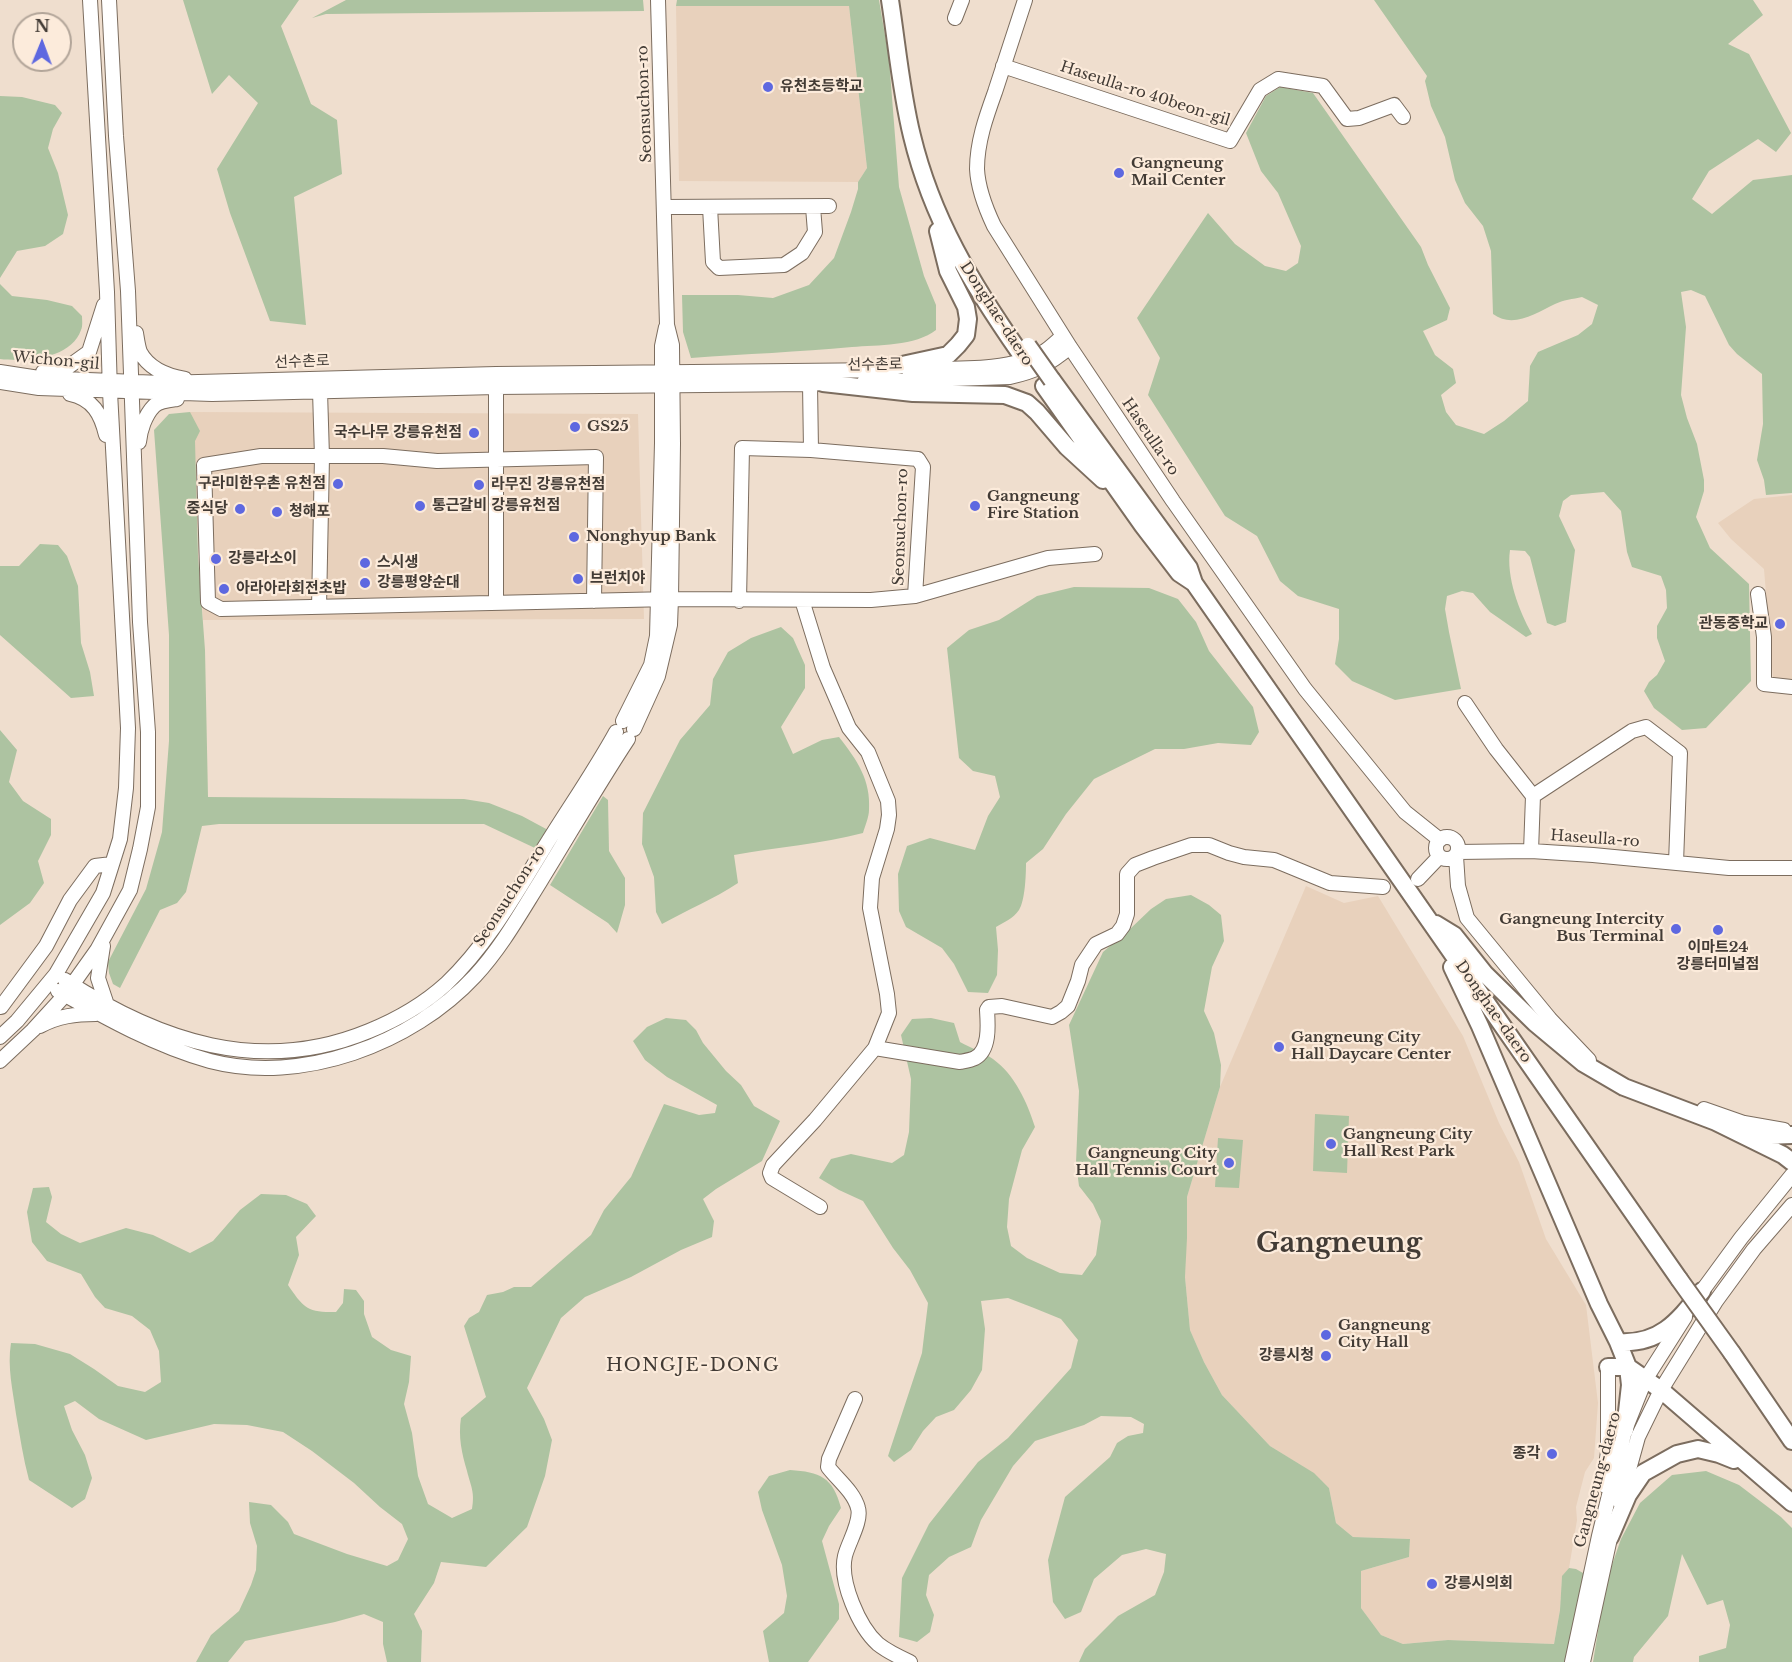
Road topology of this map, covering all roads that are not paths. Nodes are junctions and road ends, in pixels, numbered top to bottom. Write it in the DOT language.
graph roads {
  1 [pos="90,0"];
  2 [pos="109,0"];
  3 [pos="658,0"];
  4 [pos="890,0"];
  5 [pos="901,0"];
  6 [pos="962,0"];
  7 [pos="1025,0"];
  8 [pos="956,18"];
  9 [pos="1003,66"];
  10 [pos="1402,117"];
  11 [pos="927,186"];
  12 [pos="829,206"];
  13 [pos="664,207"];
  14 [pos="710,207"];
  15 [pos="813,207"];
  16 [pos="128,291"];
  17 [pos="107,292"];
  18 [pos="1066,341"];
  19 [pos="1024,350"];
  20 [pos="879,370"];
  21 [pos="4,376"];
  22 [pos="667,379"];
  23 [pos="496,381"];
  24 [pos="199,382"];
  25 [pos="817,383"];
  26 [pos="1048,383"];
  27 [pos="110,387"];
  28 [pos="132,387"];
  29 [pos="39,388"];
  30 [pos="320,391"];
  31 [pos="212,394"];
  32 [pos="811,450"];
  33 [pos="322,457"];
  34 [pos="497,459"];
  35 [pos="135,471"];
  36 [pos="114,475"];
  37 [pos="1127,502"];
  38 [pos="1095,554"];
  39 [pos="1194,583"];
  40 [pos="1758,594"];
  41 [pos="915,596"];
  42 [pos="665,600"];
  43 [pos="739,600"];
  44 [pos="802,600"];
  45 [pos="594,601"];
  46 [pos="496,603"];
  47 [pos="319,607"];
  48 [pos="1792,687"];
  49 [pos="1465,703"];
  50 [pos="625,730"];
  51 [pos="1533,796"];
  52 [pos="1440,840"];
  53 [pos="1531,851"];
  54 [pos="1457,854"];
  55 [pos="1439,857"];
  56 [pos="1676,862"];
  57 [pos="112,864"];
  58 [pos="1792,868"];
  59 [pos="1418,879"];
  60 [pos="1383,887"];
  61 [pos="1430,920"];
  62 [pos="105,935"];
  63 [pos="52,980"];
  64 [pos="69,990"];
  65 [pos="0,1008"];
  66 [pos="103,1009"];
  67 [pos="17,1021"];
  68 [pos="33,1030"];
  69 [pos="356,1036"];
  70 [pos="0,1037"];
  71 [pos="182,1044"];
  72 [pos="875,1047"];
  73 [pos="361,1050"];
  74 [pos="0,1061"];
  75 [pos="1607,1074"];
  76 [pos="1624,1087"];
  77 [pos="1716,1122"];
  78 [pos="1792,1130"];
  79 [pos="1792,1135"];
  80 [pos="1792,1162"];
  81 [pos="1792,1175"];
  82 [pos="1792,1205"];
  83 [pos="820,1208"];
  84 [pos="1702,1291"];
  85 [pos="1612,1342"];
  86 [pos="1608,1367"];
  87 [pos="1628,1367"];
  88 [pos="1645,1380"];
  89 [pos="1660,1390"];
  90 [pos="855,1399"];
  91 [pos="1625,1430"];
  92 [pos="1792,1441"];
  93 [pos="1748,1465"];
  94 [pos="1792,1503"];
  95 [pos="1605,1536"];
  96 [pos="895,1659"];
  97 [pos="910,1662"];
  98 [pos="1572,1662"];
  99 [pos="1583,1662"];
  1 -- 17 [label="street"];
  2 -- 16 [label="street"];
  3 -- 13 [label="street, Seonsuchon-ro"];
  4 -- 11 [label="main road, Donghae-daero"];
  5 -- 19 [label="main road, Donghae-daero"];
  6 -- 8 [label="street"];
  7 -- 9 [label="street, Haseulla-ro"];
  9 -- 10 [label="street, Haseulla-ro 40beon-gil"];
  9 -- 18 [label="street, Haseulla-ro"];
  11 -- 19 [label="main road, Donghae-daero"];
  11 -- 20 [label="main road"];
  12 -- 15 [label="street"];
  13 -- 14 [label="street"];
  13 -- 22 [label="street, Seonsuchon-ro"];
  14 -- 15 [label="street"];
  14 -- 15 [label="street"];
  16 -- 24 [label="street"];
  16 -- 28 [label="street"];
  17 -- 21 [label="street"];
  17 -- 27 [label="street"];
  18 -- 20 [label="street, 선수촌로"];
  18 -- 25 [label="street, 선수촌로"];
  18 -- 52 [label="street, Haseulla-ro"];
  19 -- 26 [label="main road, Donghae-daero, bridge"];
  20 -- 22 [label="street, 선수촌로"];
  21 -- 27 [label="street, Wichon-gil"];
  21 -- 29 [label="street"];
  22 -- 23 [label="street"];
  22 -- 25 [label="street, 선수촌로"];
  22 -- 42 [label="street, Seonsuchon-ro"];
  23 -- 24 [label="street, 선수촌로"];
  23 -- 30 [label="street, 선수촌로"];
  23 -- 34 [label="street"];
  24 -- 28 [label="street, 선수촌로"];
  25 -- 32 [label="street"];
  25 -- 37 [label="main road"];
  26 -- 37 [label="main road, Donghae-daero"];
  26 -- 39 [label="main road, Donghae-daero"];
  27 -- 28 [label="street, 선수촌로"];
  27 -- 29 [label="street"];
  27 -- 36 [label="street"];
  28 -- 31 [label="street, 선수촌로"];
  28 -- 35 [label="street"];
  29 -- 36 [label="street"];
  30 -- 31 [label="street, 선수촌로"];
  30 -- 33 [label="street"];
  31 -- 35 [label="street"];
  32 -- 41 [label="street, Seonsuchon-ro"];
  32 -- 43 [label="street, Seonsuchon-ro"];
  33 -- 34 [label="street"];
  33 -- 47 [label="street"];
  33 -- 47 [label="street"];
  34 -- 45 [label="street"];
  34 -- 46 [label="street"];
  35 -- 62 [label="street"];
  36 -- 57 [label="street"];
  37 -- 39 [label="main road, Donghae-daero"];
  38 -- 41 [label="street"];
  39 -- 61 [label="main road, Donghae-daero"];
  40 -- 48 [label="street"];
  41 -- 44 [label="street"];
  42 -- 43 [label="street"];
  42 -- 45 [label="street"];
  42 -- 50 [label="street, Seonsuchon-ro"];
  43 -- 44 [label="street"];
  44 -- 72 [label="street"];
  45 -- 46 [label="street"];
  46 -- 47 [label="street"];
  49 -- 51 [label="street"];
  50 -- 69 [label="street, Seonsuchon-ro"];
  50 -- 73 [label="street, Seonsuchon-ro"];
  51 -- 53 [label="street"];
  51 -- 56 [label="street"];
  52 -- 54 [label="street"];
  52 -- 55 [label="street"];
  53 -- 54 [label="street, Haseulla-ro"];
  53 -- 56 [label="street, Haseulla-ro"];
  54 -- 55 [label="street"];
  54 -- 75 [label="street"];
  55 -- 59 [label="street"];
  56 -- 58 [label="street, Haseulla-ro"];
  57 -- 63 [label="street"];
  57 -- 65 [label="street"];
  60 -- 72 [label="street"];
  61 -- 76 [label="main road"];
  61 -- 85 [label="main road"];
  61 -- 92 [label="main road, Donghae-daero, bridge"];
  62 -- 64 [label="street"];
  62 -- 66 [label="street"];
  63 -- 64 [label="street, Seonsuchon-ro"];
  63 -- 67 [label="street"];
  64 -- 66 [label="street, Seonsuchon-ro"];
  64 -- 68 [label="street"];
  65 -- 67 [label="street"];
  66 -- 68 [label="street"];
  66 -- 71 [label="street, Seonsuchon-ro"];
  67 -- 70 [label="street"];
  68 -- 74 [label="street"];
  69 -- 71 [label="street, Seonsuchon-ro"];
  69 -- 73 [label="street"];
  71 -- 73 [label="street, Seonsuchon-ro"];
  72 -- 83 [label="street"];
  75 -- 76 [label="street"];
  75 -- 78 [label="street"];
  76 -- 77 [label="main road"];
  77 -- 79 [label="main road"];
  77 -- 80 [label="main road"];
  81 -- 84 [label="street, Gangneung-daero"];
  82 -- 89 [label="street, Gangneung-daero"];
  84 -- 85 [label="main road"];
  84 -- 88 [label="street, Gangneung-daero"];
  85 -- 87 [label="main road"];
  86 -- 87 [label="main road"];
  86 -- 95 [label="street"];
  87 -- 88 [label="main road"];
  87 -- 91 [label="main road"];
  88 -- 89 [label="main road"];
  88 -- 91 [label="street, Gangneung-daero"];
  89 -- 93 [label="main road"];
  89 -- 95 [label="street, Gangneung-daero"];
  90 -- 96 [label="street"];
  91 -- 95 [label="street, Gangneung-daero"];
  93 -- 94 [label="main road"];
  93 -- 95 [label="main road"];
  95 -- 98 [label="street, Gangneung-daero"];
  95 -- 99 [label="street, Gangneung-daero"];
  96 -- 97 [label="street"];
}
